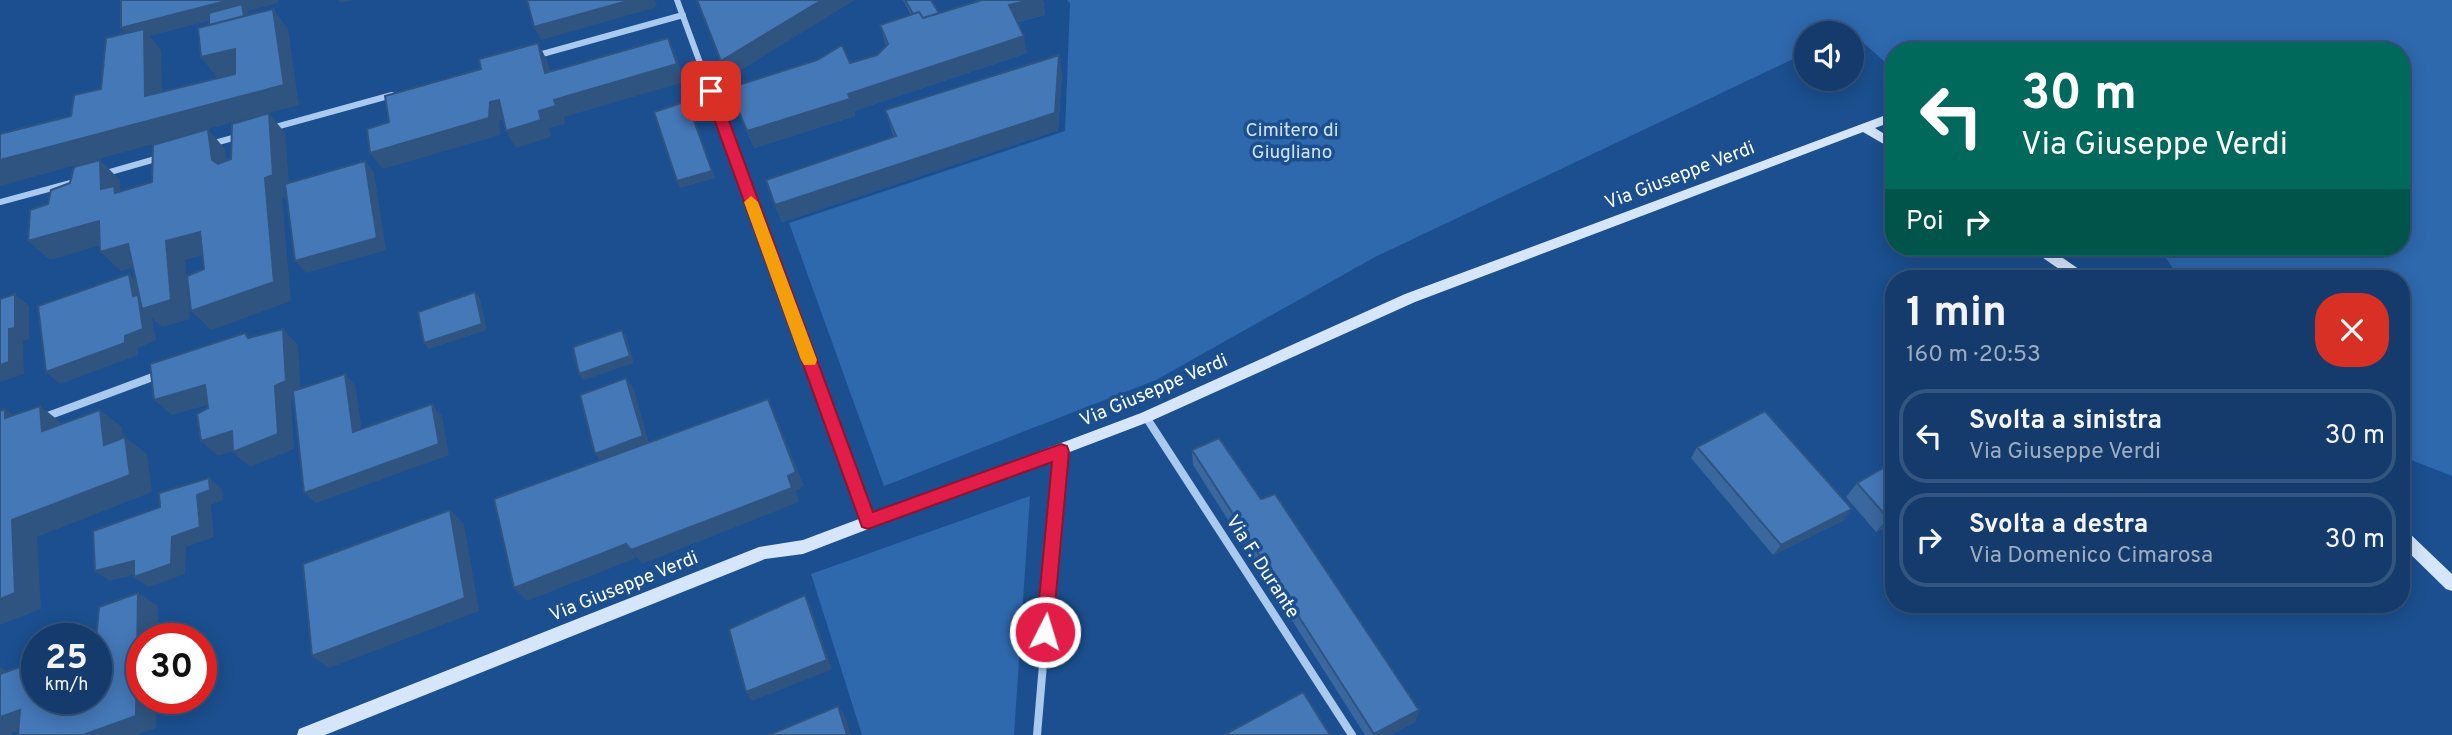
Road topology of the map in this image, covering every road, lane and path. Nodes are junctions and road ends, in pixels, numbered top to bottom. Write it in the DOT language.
graph roads {
  1 [pos="677,0"];
  2 [pos="683,15"];
  3 [pos="522,59"];
  4 [pos="402,92"];
  5 [pos="1885,119"];
  6 [pos="1864,127"];
  7 [pos="268,129"];
  8 [pos="254,132"];
  9 [pos="1885,140"];
  10 [pos="201,147"];
  11 [pos="174,154"];
  12 [pos="94,176"];
  13 [pos="80,180"];
  14 [pos="0,202"];
  15 [pos="2050,256"];
  16 [pos="2070,270"];
  17 [pos="168,372"];
  18 [pos="1146,417"];
  19 [pos="39,420"];
  20 [pos="1061,452"];
  21 [pos="868,522"];
  22 [pos="2410,541"];
  23 [pos="2410,544"];
  24 [pos="2452,570"];
  25 [pos="2452,584"];
  26 [pos="305,735"];
  27 [pos="1037,735"];
  28 [pos="1352,735"];
  1 -- 2 [label="street"];
  2 -- 3 [label="street"];
  2 -- 21 [label="street"];
  4 -- 7 [label="street"];
  5 -- 6 [label="street, Via Giuseppe Verdi"];
  6 -- 9 [label="street"];
  6 -- 18 [label="street, Via Giuseppe Verdi"];
  8 -- 10 [label="street"];
  11 -- 12 [label="street"];
  13 -- 14 [label="street"];
  15 -- 16 [label="street"];
  17 -- 19 [label="street"];
  18 -- 20 [label="street, Via Giuseppe Verdi"];
  18 -- 28 [label="street, Via F. Durante"];
  20 -- 21 [label="street, Via Giuseppe Verdi"];
  20 -- 27 [label="street"];
  21 -- 26 [label="street, Via Giuseppe Verdi"];
  22 -- 24 [label="street"];
  23 -- 25 [label="street"];
}
